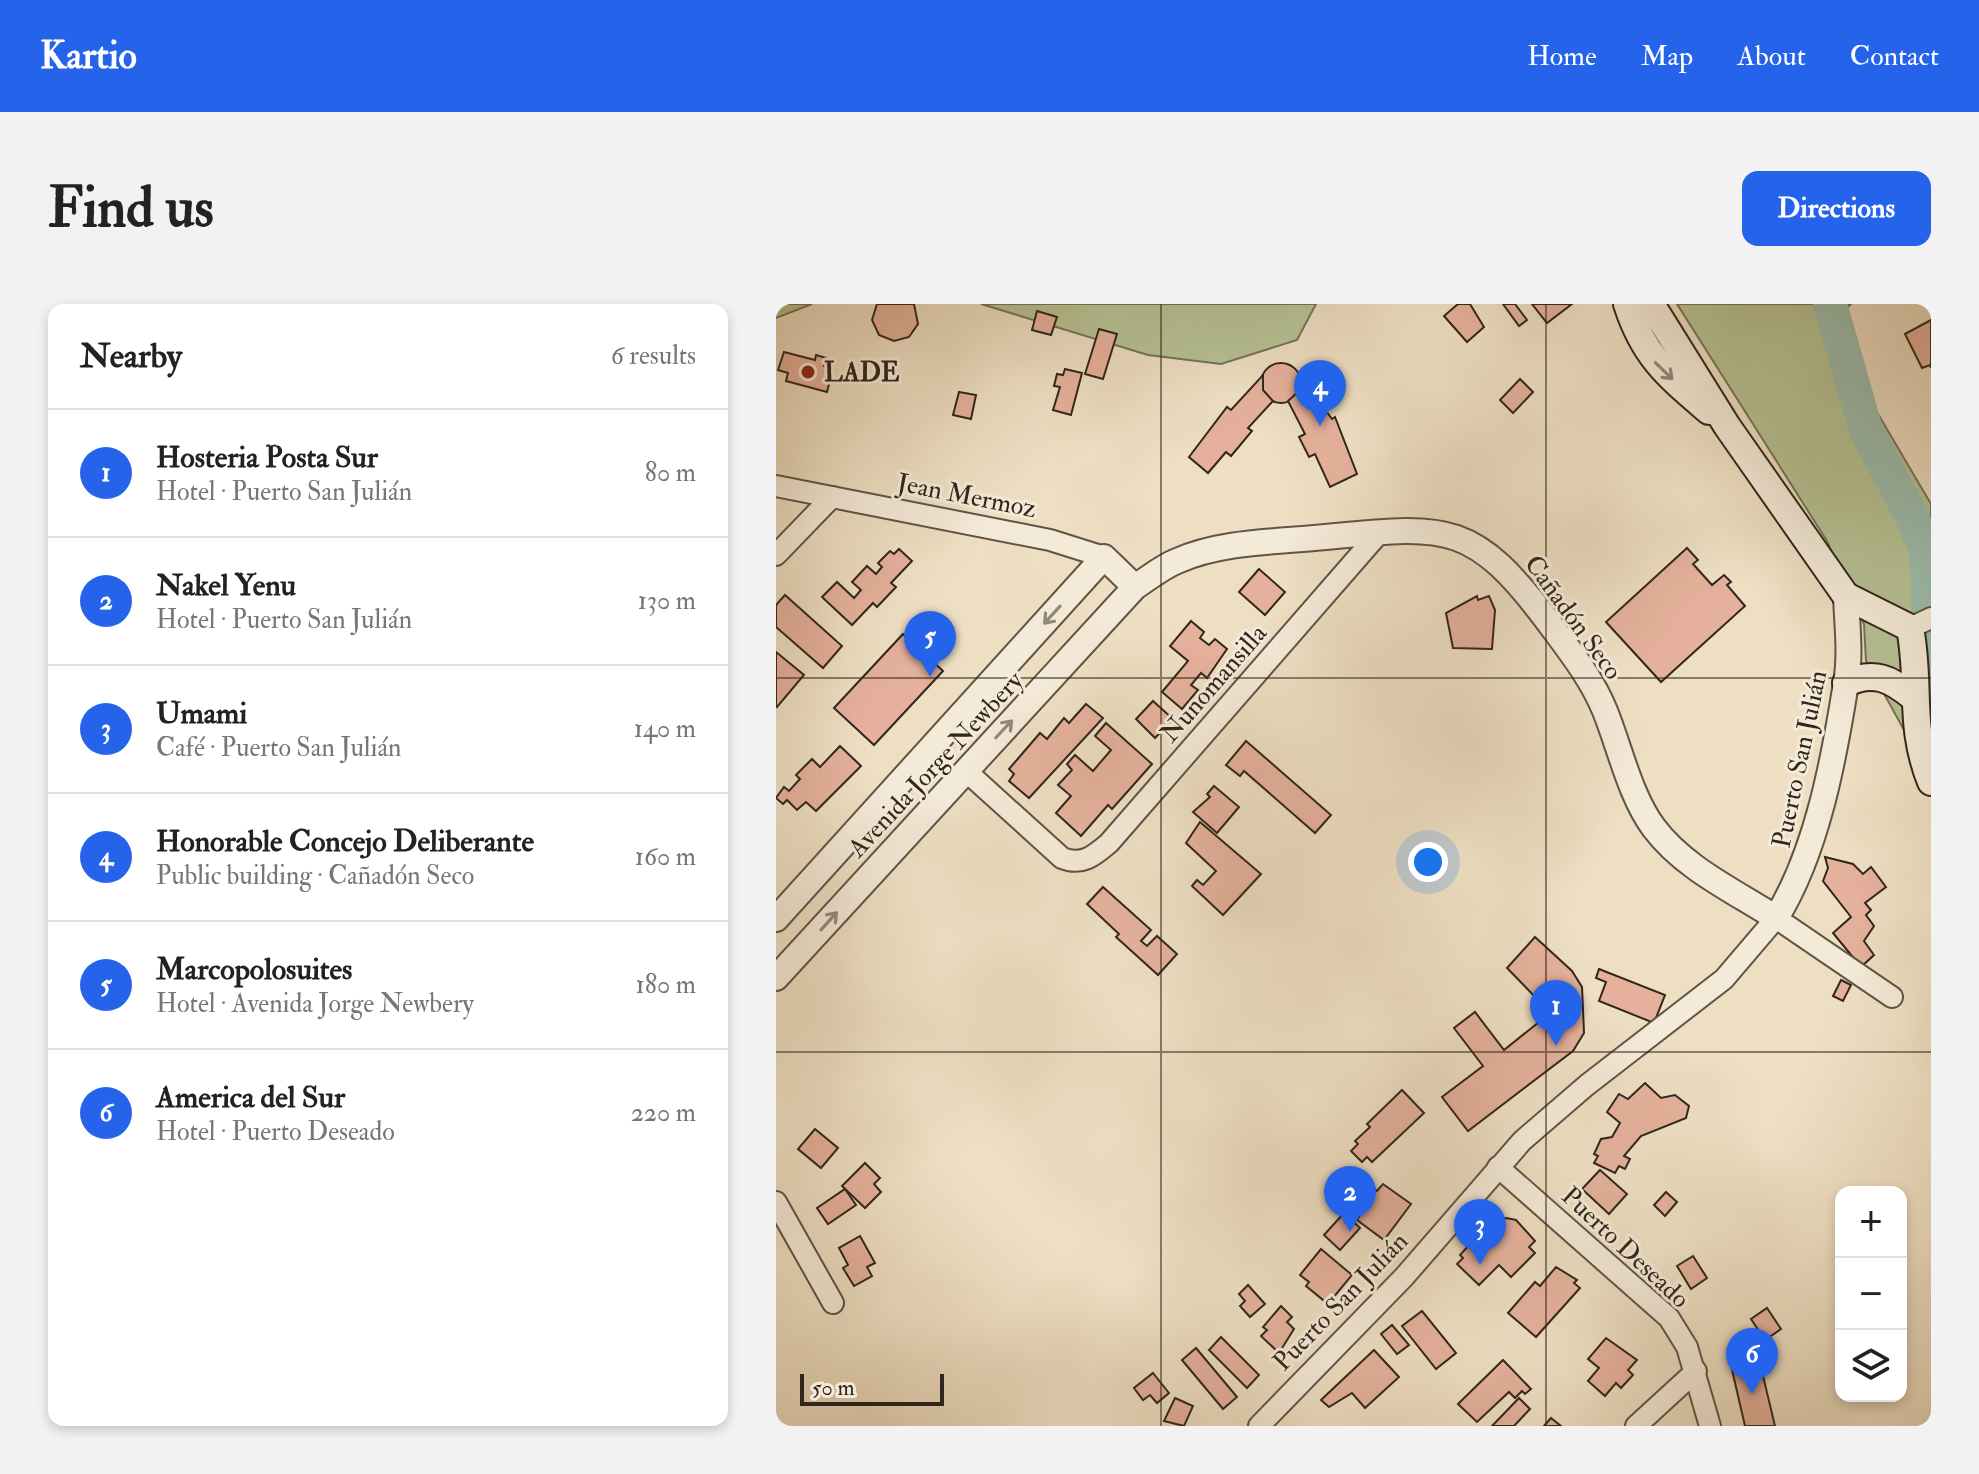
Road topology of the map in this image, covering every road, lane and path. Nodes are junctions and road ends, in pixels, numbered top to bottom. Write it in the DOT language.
graph roads {
  1 [pos="1627,304"];
  2 [pos="1651,304"];
  3 [pos="1727,426"];
  4 [pos="776,486"];
  5 [pos="832,497"];
  6 [pos="1380,532"];
  7 [pos="776,555"];
  8 [pos="1104,557"];
  9 [pos="1135,587"];
  10 [pos="1846,596"];
  11 [pos="1921,623"];
  12 [pos="1846,683"];
  13 [pos="1913,697"];
  14 [pos="966,771"];
  15 [pos="1931,782"];
  16 [pos="870,815"];
  17 [pos="900,843"];
  18 [pos="1776,918"];
  19 [pos="776,919"];
  20 [pos="776,978"];
  21 [pos="1892,997"];
  22 [pos="1498,1167"];
  23 [pos="776,1202"];
  24 [pos="833,1303"];
  25 [pos="1696,1371"];
  26 [pos="1259,1426"];
  27 [pos="1636,1426"];
  28 [pos="1710,1426"];
  1 -- 3 [label="main road, one-way"];
  2 -- 3 [label="main road"];
  3 -- 10 [label="main road"];
  4 -- 5 [label="street, Jean Mermoz"];
  5 -- 7 [label="street"];
  5 -- 8 [label="street, Jean Mermoz"];
  6 -- 9 [label="street, Cañadón Seco"];
  6 -- 14 [label="street, Nunomansilla"];
  6 -- 18 [label="street, Cañadón Seco"];
  8 -- 9 [label="street, Jean Mermoz"];
  8 -- 16 [label="street, Avenida Jorge Newbery, one-way"];
  14 -- 9 [label="street, Avenida Jorge Newbery, one-way"];
  10 -- 11 [label="main road"];
  10 -- 12 [label="street, Puerto San Julián"];
  11 -- 13 [label="main road"];
  12 -- 13 [label="main road"];
  12 -- 18 [label="street, Puerto San Julián"];
  13 -- 15 [label="main road"];
  14 -- 17 [label="street, Avenida Jorge Newbery"];
  16 -- 17 [label="street"];
  16 -- 19 [label="street, Avenida Jorge Newbery"];
  20 -- 17 [label="street, Avenida Jorge Newbery, one-way"];
  18 -- 21 [label="street"];
  18 -- 22 [label="street, Puerto San Julián"];
  22 -- 25 [label="street, Puerto Deseado"];
  22 -- 26 [label="street, Puerto San Julián"];
  23 -- 24 [label="street"];
  25 -- 27 [label="street"];
  25 -- 28 [label="street, Puerto Deseado"];
}
